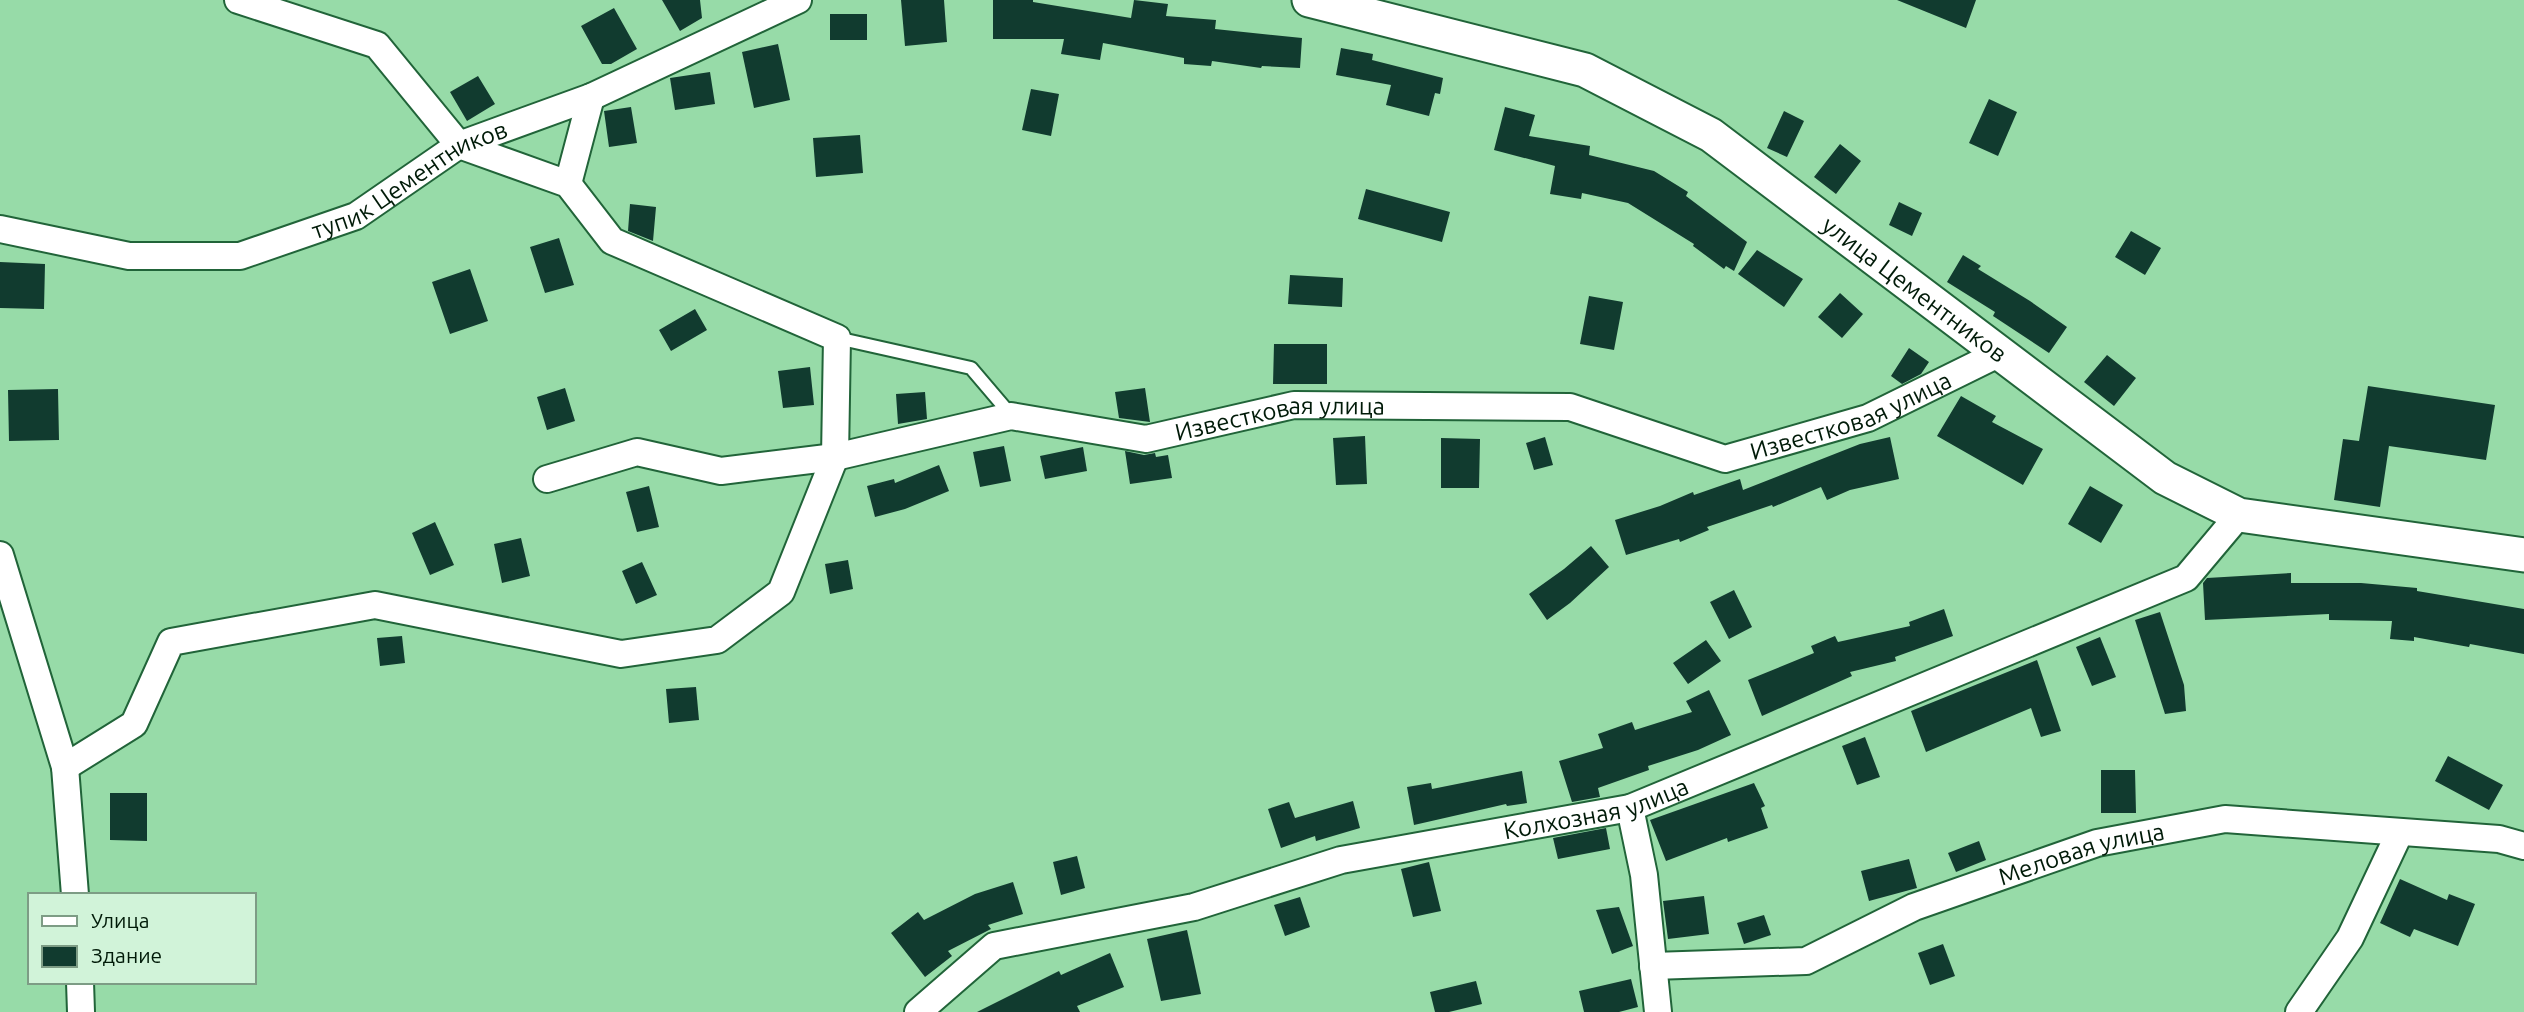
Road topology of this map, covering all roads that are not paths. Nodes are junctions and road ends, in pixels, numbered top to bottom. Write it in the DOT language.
graph roads {
  1 [pos="238,0"];
  2 [pos="798,0"];
  3 [pos="1310,0"];
  4 [pos="591,97"];
  5 [pos="459,145"];
  6 [pos="568,184"];
  7 [pos="0,229"];
  8 [pos="837,338"];
  9 [pos="2000,354"];
  10 [pos="1012,416"];
  11 [pos="835,457"];
  12 [pos="547,479"];
  13 [pos="2239,515"];
  14 [pos="0,555"];
  15 [pos="2524,555"];
  16 [pos="65,767"];
  17 [pos="1630,808"];
  18 [pos="2400,832"];
  19 [pos="2524,846"];
  20 [pos="75,893"];
  21 [pos="1653,966"];
  22 [pos="80,984"];
  23 [pos="81,1012"];
  24 [pos="918,1012"];
  25 [pos="1658,1012"];
  26 [pos="2299,1012"];
  1 -- 5 [label="street"];
  2 -- 4 [label="street, тупик Цементников"];
  3 -- 9 [label="street, улица Цементников"];
  4 -- 5 [label="street, тупик Цементников"];
  4 -- 6 [label="street"];
  5 -- 6 [label="street"];
  5 -- 7 [label="street, тупик Цементников"];
  6 -- 8 [label="street"];
  8 -- 10 [label="lane"];
  8 -- 11 [label="street"];
  9 -- 10 [label="street, Известковая улица"];
  9 -- 13 [label="street, улица Цементников"];
  10 -- 11 [label="street, Известковая улица"];
  11 -- 12 [label="street, Известковая улица"];
  11 -- 16 [label="street"];
  13 -- 15 [label="street, улица Цементников"];
  13 -- 17 [label="street, Колхозная улица"];
  14 -- 16 [label="street"];
  16 -- 20 [label="street"];
  17 -- 21 [label="street"];
  17 -- 24 [label="street, Колхозная улица"];
  18 -- 19 [label="street, Меловая улица"];
  18 -- 21 [label="street, Меловая улица"];
  18 -- 26 [label="street"];
  21 -- 25 [label="street"];
  22 -- 23 [label="street"];
}
